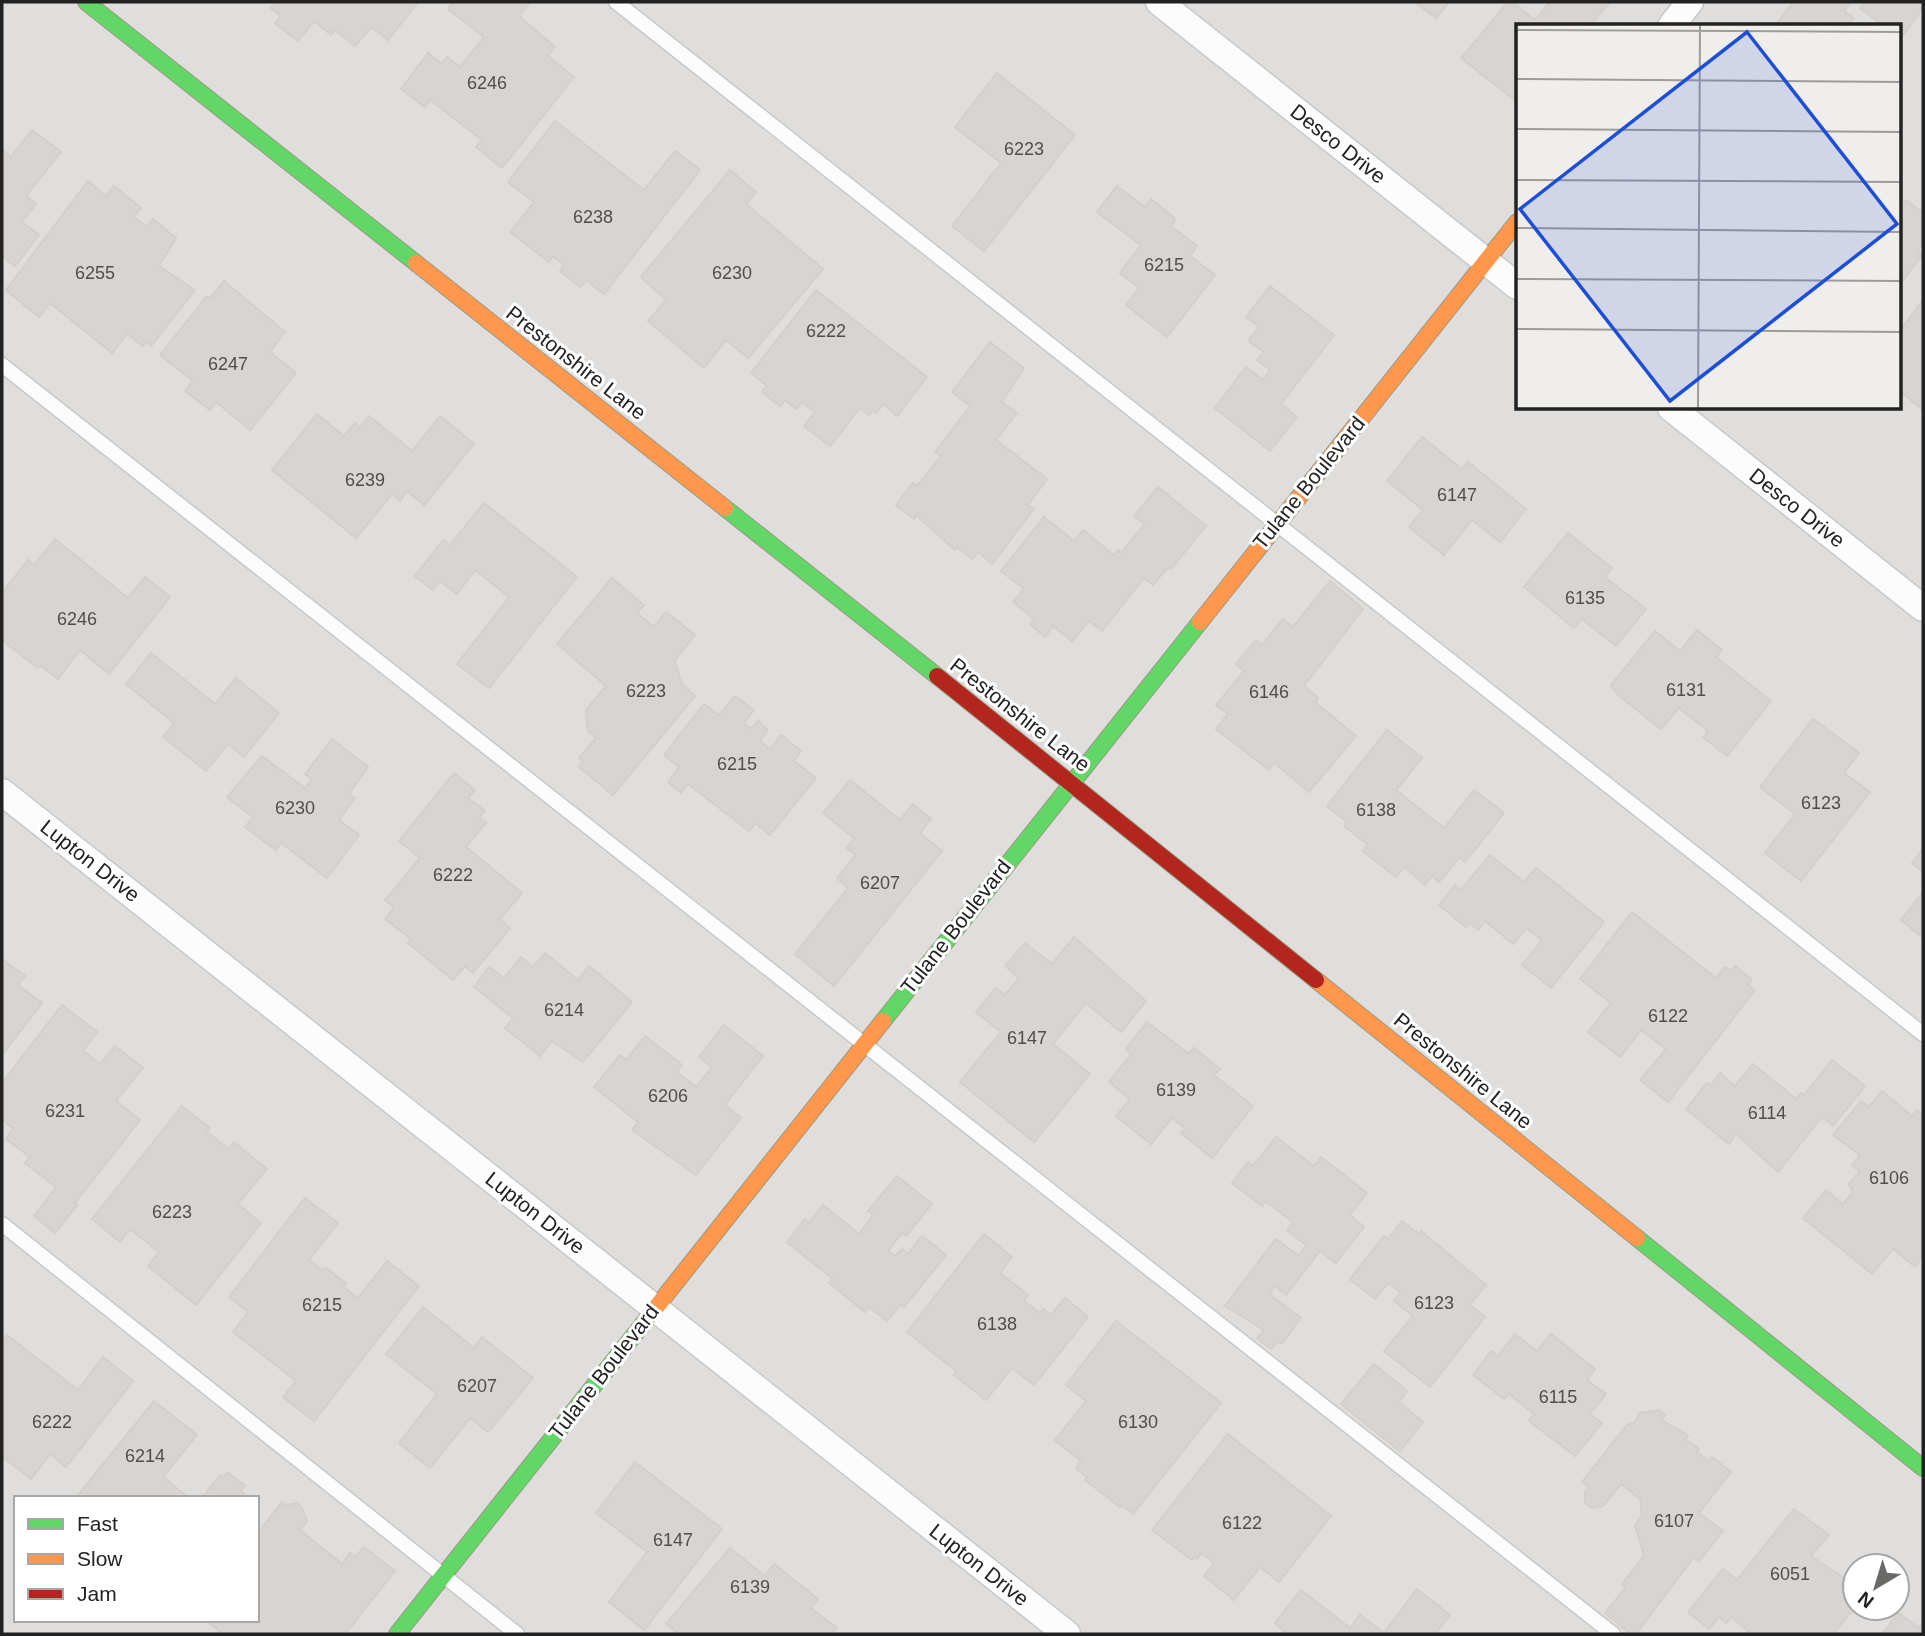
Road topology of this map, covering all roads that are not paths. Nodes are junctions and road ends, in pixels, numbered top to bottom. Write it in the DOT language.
graph roads {
  1 [pos="86,2"];
  2 [pos="616,2"];
  3 [pos="1159,2"];
  4 [pos="1690,2"];
  5 [pos="1673,24"];
  6 [pos="1516,223"];
  7 [pos="1486,261"];
  8 [pos="1516,285"];
  9 [pos="2,365"];
  10 [pos="1674,410"];
  11 [pos="1277,523"];
  12 [pos="1923,608"];
  13 [pos="1071,782"];
  14 [pos="2,792"];
  15 [pos="1923,1034"];
  16 [pos="864,1044"];
  17 [pos="2,1224"];
  18 [pos="655,1307"];
  19 [pos="1923,1468"];
  20 [pos="443,1576"];
  21 [pos="397,1634"];
  22 [pos="517,1634"];
  23 [pos="1067,1634"];
  24 [pos="1613,1634"];
  1 -- 13 [label="street, Prestonshire Lane"];
  2 -- 11 [label="lane"];
  3 -- 7 [label="street, Desco Drive"];
  4 -- 5 [label="street"];
  6 -- 7 [label="street, Tulane Boulevard"];
  7 -- 8 [label="street, Desco Drive"];
  7 -- 11 [label="street, Tulane Boulevard"];
  9 -- 16 [label="lane"];
  10 -- 12 [label="street, Desco Drive"];
  11 -- 13 [label="street, Tulane Boulevard"];
  11 -- 15 [label="lane"];
  13 -- 16 [label="street, Tulane Boulevard"];
  13 -- 19 [label="street, Prestonshire Lane"];
  14 -- 18 [label="street, Lupton Drive"];
  16 -- 18 [label="street, Tulane Boulevard"];
  16 -- 24 [label="lane"];
  17 -- 20 [label="lane"];
  18 -- 20 [label="street, Tulane Boulevard"];
  18 -- 23 [label="street, Lupton Drive"];
  20 -- 21 [label="street, Tulane Boulevard"];
  20 -- 22 [label="lane"];
}
